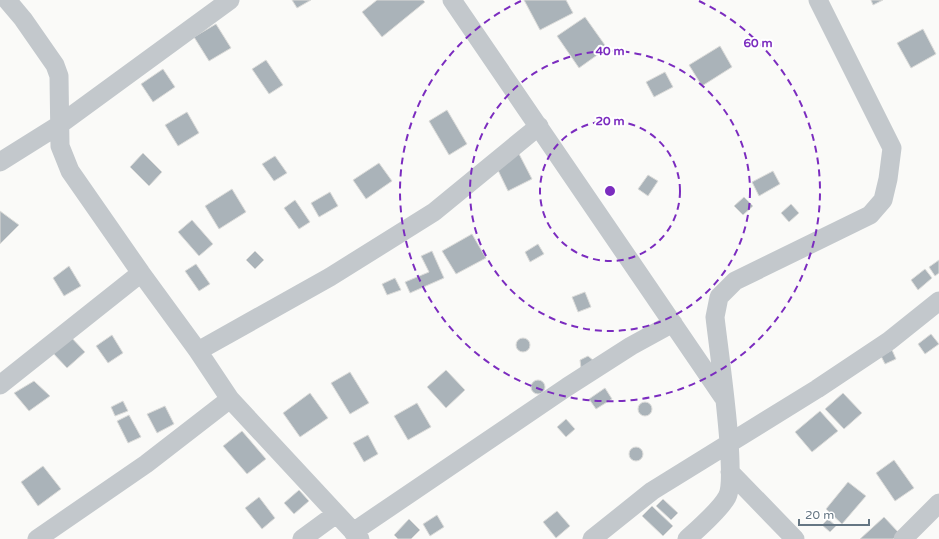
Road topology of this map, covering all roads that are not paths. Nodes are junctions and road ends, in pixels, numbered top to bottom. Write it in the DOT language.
graph roads {
  1 [pos="7,0"];
  2 [pos="230,0"];
  3 [pos="452,0"];
  4 [pos="818,0"];
  5 [pos="59,125"];
  6 [pos="538,126"];
  7 [pos="0,162"];
  8 [pos="141,274"];
  9 [pos="939,301"];
  10 [pos="673,323"];
  11 [pos="198,351"];
  12 [pos="0,385"];
  13 [pos="230,399"];
  14 [pos="724,399"];
  15 [pos="729,444"];
  16 [pos="730,472"];
  17 [pos="939,502"];
  18 [pos="336,514"];
  19 [pos="356,536"];
  20 [pos="37,539"];
  21 [pos="302,539"];
  22 [pos="592,539"];
  23 [pos="687,539"];
  24 [pos="795,539"];
  25 [pos="903,539"];
  1 -- 5 [label="street"];
  2 -- 5 [label="street"];
  3 -- 6 [label="street"];
  4 -- 14 [label="street"];
  5 -- 7 [label="street"];
  5 -- 8 [label="street"];
  6 -- 10 [label="street"];
  6 -- 11 [label="street"];
  8 -- 11 [label="street"];
  8 -- 12 [label="street"];
  9 -- 15 [label="street"];
  10 -- 14 [label="street"];
  10 -- 19 [label="street"];
  11 -- 13 [label="street"];
  13 -- 18 [label="street"];
  13 -- 20 [label="street"];
  14 -- 15 [label="street"];
  15 -- 16 [label="street"];
  15 -- 22 [label="street"];
  16 -- 23 [label="street"];
  16 -- 24 [label="street"];
  17 -- 25 [label="street"];
  18 -- 19 [label="street"];
  18 -- 21 [label="street"];
}
